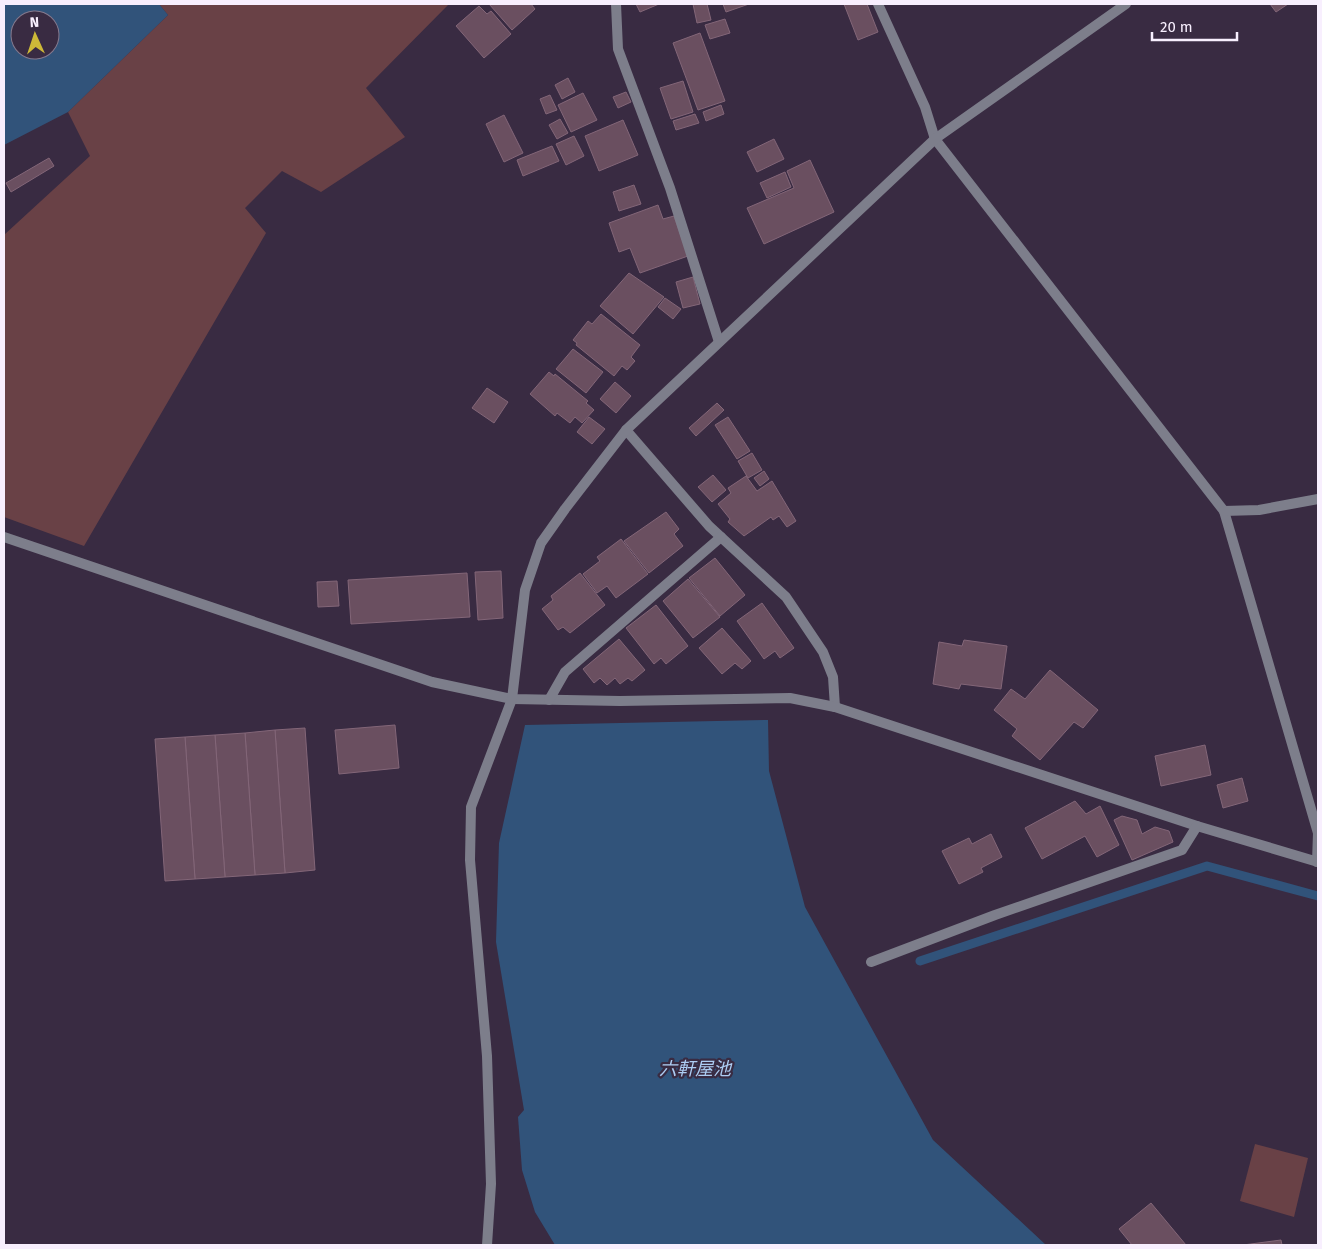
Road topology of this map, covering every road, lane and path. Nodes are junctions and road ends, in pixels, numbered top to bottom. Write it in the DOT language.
graph roads {
  1 [pos="616,4"];
  2 [pos="878,4"];
  3 [pos="1126,4"];
  4 [pos="935,139"];
  5 [pos="719,342"];
  6 [pos="626,430"];
  7 [pos="1318,499"];
  8 [pos="1224,511"];
  9 [pos="4,537"];
  10 [pos="721,537"];
  11 [pos="512,699"];
  12 [pos="549,700"];
  13 [pos="835,707"];
  14 [pos="1197,826"];
  15 [pos="1318,862"];
  16 [pos="871,962"];
  17 [pos="487,1245"];
  1 -- 5 [label="street"];
  2 -- 4 [label="street"];
  3 -- 4 [label="street"];
  4 -- 5 [label="street"];
  4 -- 8 [label="street"];
  5 -- 6 [label="street"];
  6 -- 10 [label="street"];
  6 -- 11 [label="street"];
  7 -- 8 [label="street"];
  8 -- 15 [label="street"];
  9 -- 11 [label="street"];
  10 -- 12 [label="street"];
  10 -- 13 [label="street"];
  11 -- 12 [label="street"];
  11 -- 17 [label="street"];
  12 -- 13 [label="street"];
  13 -- 14 [label="street"];
  14 -- 15 [label="street"];
  14 -- 16 [label="street"];
}
